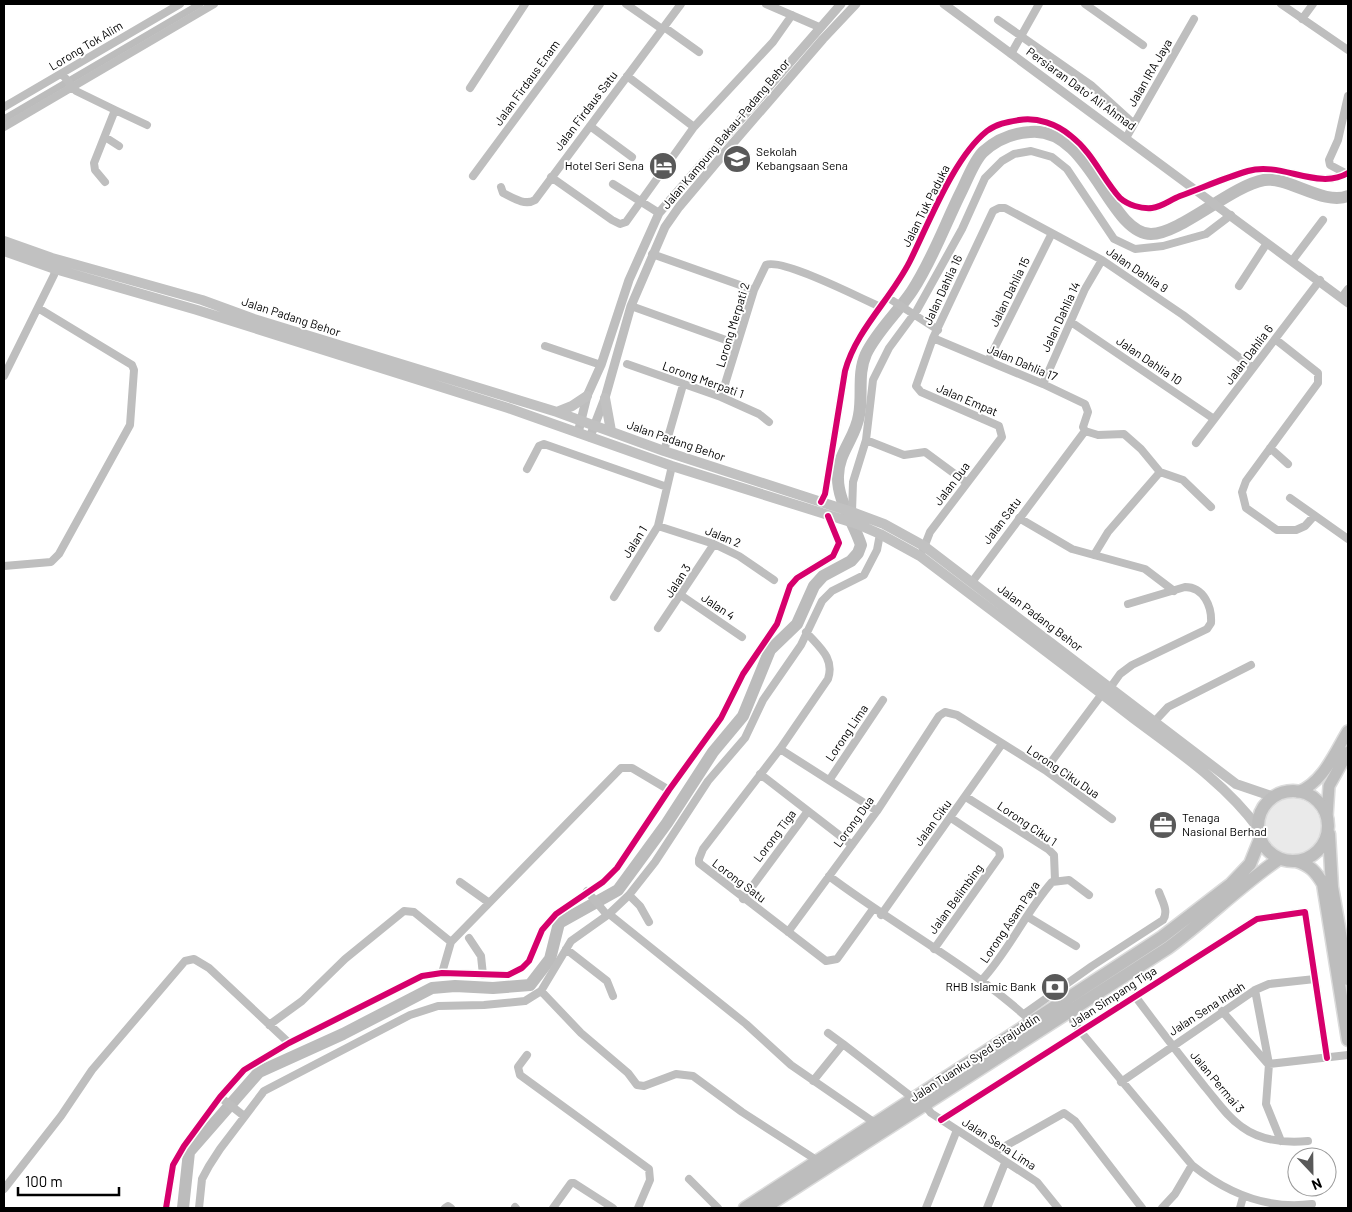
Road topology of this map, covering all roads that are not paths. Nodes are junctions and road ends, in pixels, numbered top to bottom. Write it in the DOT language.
graph roads {
  1 [pos="180,4"];
  2 [pos="214,4"];
  3 [pos="525,4"];
  4 [pos="600,4"];
  5 [pos="626,4"];
  6 [pos="681,4"];
  7 [pos="766,4"];
  8 [pos="841,4"];
  9 [pos="856,4"];
  10 [pos="944,4"];
  11 [pos="1039,4"];
  12 [pos="1085,4"];
  13 [pos="1282,4"];
  14 [pos="1313,4"];
  15 [pos="792,15"];
  16 [pos="1194,19"];
  17 [pos="1302,19"];
  18 [pos="998,20"];
  19 [pos="819,26"];
  20 [pos="663,28"];
  21 [pos="1021,38"];
  22 [pos="1143,45"];
  23 [pos="1348,50"];
  24 [pos="699,52"];
  25 [pos="1011,54"];
  26 [pos="63,76"];
  27 [pos="626,76"];
  28 [pos="71,88"];
  29 [pos="470,88"];
  30 [pos="1348,96"];
  31 [pos="4,107"];
  32 [pos="114,110"];
  33 [pos="1134,124"];
  34 [pos="147,125"];
  35 [pos="590,126"];
  36 [pos="694,126"];
  37 [pos="4,127"];
  38 [pos="105,137"];
  39 [pos="1126,138"];
  40 [pos="119,146"];
  41 [pos="632,157"];
  42 [pos="1348,174"];
  43 [pos="473,176"];
  44 [pos="551,177"];
  45 [pos="106,182"];
  46 [pos="614,184"];
  47 [pos="501,187"];
  48 [pos="1199,193"];
  49 [pos="639,202"];
  50 [pos="999,208"];
  51 [pos="1227,212"];
  52 [pos="659,213"];
  53 [pos="1323,220"];
  54 [pos="1052,233"];
  55 [pos="4,240"];
  56 [pos="1267,243"];
  57 [pos="4,251"];
  58 [pos="652,254"];
  59 [pos="52,258"];
  60 [pos="1102,260"];
  61 [pos="1292,261"];
  62 [pos="55,269"];
  63 [pos="1320,280"];
  64 [pos="1239,286"];
  65 [pos="1348,289"];
  66 [pos="754,290"];
  67 [pos="890,299"];
  68 [pos="1345,300"];
  69 [pos="631,306"];
  70 [pos="880,307"];
  71 [pos="38,308"];
  72 [pos="914,315"];
  73 [pos="1071,322"];
  74 [pos="938,330"];
  75 [pos="933,338"];
  76 [pos="1275,339"];
  77 [pos="738,344"];
  78 [pos="545,346"];
  79 [pos="988,361"];
  80 [pos="627,364"];
  81 [pos="601,365"];
  82 [pos="1253,368"];
  83 [pos="4,376"];
  84 [pos="1043,384"];
  85 [pos="683,386"];
  86 [pos="916,386"];
  87 [pos="588,396"];
  88 [pos="721,397"];
  89 [pos="605,398"];
  90 [pos="557,412"];
  91 [pos="1214,419"];
  92 [pos="581,421"];
  93 [pos="769,422"];
  94 [pos="593,425"];
  95 [pos="1086,431"];
  96 [pos="611,432"];
  97 [pos="578,433"];
  98 [pos="590,437"];
  99 [pos="1002,438"];
  100 [pos="866,440"];
  101 [pos="1196,443"];
  102 [pos="1270,448"];
  103 [pos="664,451"];
  104 [pos="1288,464"];
  105 [pos="672,466"];
  106 [pos="527,469"];
  107 [pos="1160,472"];
  108 [pos="967,483"];
  109 [pos="667,487"];
  110 [pos="1290,498"];
  111 [pos="824,503"];
  112 [pos="1211,507"];
  113 [pos="852,512"];
  114 [pos="831,516"];
  115 [pos="1314,516"];
  116 [pos="1019,518"];
  117 [pos="658,526"];
  118 [pos="880,534"];
  119 [pos="1348,539"];
  120 [pos="714,544"];
  121 [pos="922,551"];
  122 [pos="1094,555"];
  123 [pos="4,566"];
  124 [pos="774,580"];
  125 [pos="972,582"];
  126 [pos="1174,591"];
  127 [pos="682,596"];
  128 [pos="614,597"];
  129 [pos="1128,604"];
  130 [pos="658,628"];
  131 [pos="806,632"];
  132 [pos="742,637"];
  133 [pos="1251,665"];
  134 [pos="1106,691"];
  135 [pos="883,700"];
  136 [pos="1154,722"];
  137 [pos="935,723"];
  138 [pos="1348,731"];
  139 [pos="1002,744"];
  140 [pos="780,749"];
  141 [pos="1348,752"];
  142 [pos="1044,770"];
  143 [pos="760,774"];
  144 [pos="830,779"];
  145 [pos="669,790"];
  146 [pos="1298,792"];
  147 [pos="966,797"];
  148 [pos="1274,797"];
  149 [pos="808,811"];
  150 [pos="877,811"];
  151 [pos="951,818"];
  152 [pos="1112,819"];
  153 [pos="1327,822"];
  154 [pos="1259,834"];
  155 [pos="852,845"];
  156 [pos="1280,859"];
  157 [pos="1296,861"];
  158 [pos="830,876"];
  159 [pos="1057,880"];
  160 [pos="460,882"];
  161 [pos="1159,892"];
  162 [pos="590,894"];
  163 [pos="1089,895"];
  164 [pos="628,896"];
  165 [pos="743,899"];
  166 [pos="488,902"];
  167 [pos="873,910"];
  168 [pos="606,914"];
  169 [pos="881,915"];
  170 [pos="1028,917"];
  171 [pos="649,922"];
  172 [pos="788,932"];
  173 [pos="1344,935"];
  174 [pos="469,938"];
  175 [pos="451,942"];
  176 [pos="1076,946"];
  177 [pos="566,949"];
  178 [pos="934,949"];
  179 [pos="1115,952"];
  180 [pos="1122,963"];
  181 [pos="442,973"];
  182 [pos="484,976"];
  183 [pos="1315,979"];
  184 [pos="1348,979"];
  185 [pos="981,981"];
  186 [pos="1256,990"];
  187 [pos="541,991"];
  188 [pos="613,996"];
  189 [pos="1135,996"];
  190 [pos="1073,1009"];
  191 [pos="1222,1011"];
  192 [pos="1032,1022"];
  193 [pos="268,1025"];
  194 [pos="1081,1032"];
  195 [pos="828,1033"];
  196 [pos="1348,1040"];
  197 [pos="289,1043"];
  198 [pos="843,1044"];
  199 [pos="1171,1046"];
  200 [pos="1348,1055"];
  201 [pos="526,1056"];
  202 [pos="1327,1058"];
  203 [pos="1269,1064"];
  204 [pos="813,1081"];
  205 [pos="1121,1082"];
  206 [pos="220,1096"];
  207 [pos="918,1099"];
  208 [pos="242,1114"];
  209 [pos="941,1120"];
  210 [pos="875,1123"];
  211 [pos="957,1130"];
  212 [pos="1281,1141"];
  213 [pos="1308,1141"];
  214 [pos="992,1153"];
  215 [pos="818,1161"];
  216 [pos="1005,1162"];
  217 [pos="1192,1165"];
  218 [pos="689,1179"];
  219 [pos="4,1189"];
  220 [pos="1243,1197"];
  221 [pos="1312,1204"];
  222 [pos="756,1207"];
  223 [pos="166,1208"];
  224 [pos="199,1208"];
  225 [pos="445,1208"];
  226 [pos="451,1208"];
  227 [pos="553,1208"];
  228 [pos="613,1208"];
  229 [pos="638,1208"];
  230 [pos="718,1208"];
  231 [pos="926,1208"];
  232 [pos="987,1208"];
  233 [pos="1058,1208"];
  234 [pos="1142,1208"];
  235 [pos="1162,1208"];
  236 [pos="1240,1208"];
  1 -- 26 [label="street, Lorong Tok Alim"];
  2 -- 28 [label="street"];
  3 -- 29 [label="street"];
  4 -- 43 [label="street, Jalan Firdaus Enam"];
  5 -- 20 [label="street"];
  6 -- 20 [label="street, Jalan Firdaus Satu"];
  7 -- 15 [label="street"];
  8 -- 19 [label="street, Jalan Kampung Bakau-Padang Behor"];
  9 -- 58 [label="street, Jalan Kampung Bakau-Padang Behor"];
  10 -- 25 [label="street, Persiaran Dato' Ali Ahmad"];
  11 -- 21 [label="street"];
  12 -- 22 [label="street"];
  13 -- 17 [label="street"];
  14 -- 17 [label="street"];
  15 -- 19 [label="street"];
  15 -- 36 [label="street"];
  16 -- 33 [label="street, Jalan IRA Jaya"];
  17 -- 23 [label="street"];
  18 -- 21 [label="street"];
  19 -- 52 [label="street, Jalan Kampung Bakau-Padang Behor"];
  20 -- 24 [label="street"];
  20 -- 27 [label="street, Jalan Firdaus Satu"];
  21 -- 25 [label="street"];
  21 -- 33 [label="street"];
  25 -- 39 [label="street, Persiaran Dato' Ali Ahmad"];
  26 -- 28 [label="street"];
  26 -- 31 [label="street, Lorong Tok Alim"];
  27 -- 35 [label="street, Jalan Firdaus Satu"];
  27 -- 36 [label="street"];
  28 -- 32 [label="street"];
  28 -- 37 [label="street"];
  30 -- 42 [label="street"];
  32 -- 34 [label="street"];
  32 -- 38 [label="street"];
  33 -- 39 [label="street, Jalan IRA Jaya"];
  35 -- 41 [label="street"];
  35 -- 44 [label="street, Jalan Firdaus Satu"];
  36 -- 49 [label="street"];
  38 -- 40 [label="street"];
  38 -- 45 [label="street"];
  39 -- 48 [label="street, Persiaran Dato' Ali Ahmad"];
  42 -- 48 [label="street, Jalan Tuk Paduka"];
  44 -- 47 [label="street, Jalan Firdaus Satu"];
  44 -- 49 [label="street"];
  46 -- 49 [label="street"];
  48 -- 51 [label="street, Persiaran Dato' Ali Ahmad"];
  48 -- 67 [label="street, Jalan Tuk Paduka"];
  49 -- 52 [label="street"];
  50 -- 54 [label="street, Jalan Dahlia 9"];
  50 -- 74 [label="street, Jalan Dahlia 16"];
  51 -- 56 [label="street, Persiaran Dato' Ali Ahmad"];
  51 -- 72 [label="street"];
  52 -- 81 [label="street, Jalan Kampung Bakau-Padang Behor"];
  53 -- 61 [label="street"];
  54 -- 60 [label="street, Jalan Dahlia 9"];
  54 -- 79 [label="street, Jalan Dahlia 15"];
  55 -- 59 [label="main road, Jalan Padang Behor"];
  56 -- 61 [label="street, Persiaran Dato' Ali Ahmad"];
  56 -- 64 [label="street"];
  57 -- 62 [label="main road, Jalan Padang Behor"];
  58 -- 66 [label="street"];
  58 -- 69 [label="street, Jalan Kampung Bakau-Padang Behor"];
  59 -- 62 [label="main road"];
  59 -- 90 [label="main road, Jalan Padang Behor"];
  60 -- 73 [label="street, Jalan Dahlia 14"];
  60 -- 82 [label="street, Jalan Dahlia 9"];
  61 -- 63 [label="street, Persiaran Dato' Ali Ahmad"];
  62 -- 71 [label="street"];
  62 -- 97 [label="main road, Jalan Padang Behor"];
  63 -- 68 [label="street, Persiaran Dato' Ali Ahmad"];
  63 -- 76 [label="street, Jalan Dahlia 6"];
  65 -- 68 [label="street"];
  66 -- 70 [label="street, Lorong Merpati 2"];
  66 -- 77 [label="street, Lorong Merpati 2"];
  67 -- 70 [label="street, Jalan Tuk Paduka"];
  67 -- 72 [label="street"];
  69 -- 77 [label="street"];
  69 -- 89 [label="street, Jalan Kampung Bakau-Padang Behor"];
  70 -- 111 [label="street, Jalan Tuk Paduka"];
  71 -- 83 [label="street"];
  71 -- 123 [label="street"];
  72 -- 74 [label="street"];
  72 -- 100 [label="street"];
  73 -- 84 [label="street, Jalan Dahlia 14"];
  73 -- 91 [label="street, Jalan Dahlia 10"];
  74 -- 75 [label="street, Jalan Dahlia 16"];
  75 -- 79 [label="street, Jalan Dahlia 17"];
  75 -- 86 [label="street, Jalan Dahlia 16"];
  76 -- 82 [label="street, Jalan Dahlia 6"];
  76 -- 102 [label="street"];
  77 -- 88 [label="street, Lorong Merpati 2"];
  78 -- 81 [label="street"];
  79 -- 84 [label="street, Jalan Dahlia 17"];
  80 -- 85 [label="street, Lorong Merpati 1"];
  81 -- 87 [label="street, Jalan Kampung Bakau-Padang Behor"];
  82 -- 91 [label="street, Jalan Dahlia 6"];
  84 -- 95 [label="street, Jalan Dahlia 17"];
  85 -- 88 [label="street, Lorong Merpati 1"];
  85 -- 103 [label="street"];
  86 -- 99 [label="street, Jalan Empat"];
  87 -- 90 [label="main road"];
  87 -- 92 [label="street, Jalan Kampung Bakau-Padang Behor"];
  88 -- 93 [label="street, Lorong Merpati 1"];
  89 -- 94 [label="street, Jalan Kampung Bakau-Padang Behor"];
  89 -- 96 [label="main road"];
  90 -- 92 [label="main road, Jalan Padang Behor"];
  91 -- 101 [label="street, Jalan Dahlia 6"];
  92 -- 94 [label="main road, Jalan Padang Behor"];
  92 -- 97 [label="street, Jalan Kampung Bakau-Padang Behor"];
  94 -- 96 [label="main road, Jalan Padang Behor"];
  94 -- 98 [label="street, Jalan Kampung Bakau-Padang Behor"];
  95 -- 107 [label="street"];
  95 -- 116 [label="street, Jalan Satu"];
  96 -- 103 [label="main road, Jalan Padang Behor"];
  97 -- 98 [label="main road, Jalan Padang Behor"];
  98 -- 105 [label="main road, Jalan Padang Behor"];
  99 -- 108 [label="street, Jalan Dua"];
  100 -- 108 [label="street"];
  100 -- 113 [label="street"];
  102 -- 104 [label="street"];
  102 -- 115 [label="street"];
  103 -- 111 [label="main road, Jalan Padang Behor"];
  105 -- 109 [label="street, Jalan 1"];
  105 -- 114 [label="main road, Jalan Padang Behor"];
  106 -- 109 [label="street"];
  107 -- 112 [label="street"];
  107 -- 122 [label="street"];
  108 -- 121 [label="street, Jalan Dua"];
  109 -- 117 [label="street, Jalan 1"];
  110 -- 115 [label="street"];
  111 -- 113 [label="main road, Jalan Padang Behor"];
  113 -- 121 [label="main road, Jalan Padang Behor"];
  114 -- 118 [label="main road, Jalan Padang Behor"];
  114 -- 145 [label="street"];
  115 -- 119 [label="street"];
  116 -- 122 [label="street"];
  116 -- 125 [label="street, Jalan Satu"];
  117 -- 120 [label="street, Jalan 2"];
  117 -- 128 [label="street, Jalan 1"];
  118 -- 121 [label="main road, Jalan Padang Behor"];
  118 -- 131 [label="street"];
  120 -- 124 [label="street, Jalan 2"];
  120 -- 127 [label="street, Jalan 3"];
  121 -- 125 [label="main road, Jalan Padang Behor"];
  121 -- 134 [label="main road, Jalan Padang Behor"];
  122 -- 126 [label="street"];
  125 -- 134 [label="main road, Jalan Padang Behor"];
  126 -- 129 [label="street"];
  126 -- 134 [label="street"];
  127 -- 130 [label="street, Jalan 3"];
  127 -- 132 [label="street, Jalan 4"];
  131 -- 140 [label="street, Lorong Satu"];
  131 -- 164 [label="street"];
  133 -- 136 [label="street"];
  134 -- 136 [label="main road, Jalan Padang Behor"];
  134 -- 142 [label="street"];
  134 -- 154 [label="main road, Jalan Padang Behor"];
  135 -- 144 [label="street, Lorong Lima"];
  136 -- 148 [label="main road, Jalan Padang Behor"];
  137 -- 139 [label="street, Lorong Ciku Dua"];
  137 -- 150 [label="street, Lorong Dua"];
  138 -- 146 [label="main road"];
  139 -- 142 [label="street, Lorong Ciku Dua"];
  139 -- 147 [label="street, Jalan Ciku"];
  140 -- 143 [label="street, Lorong Satu"];
  140 -- 144 [label="street"];
  141 -- 153 [label="main road"];
  142 -- 152 [label="street, Lorong Ciku Dua"];
  143 -- 149 [label="street"];
  143 -- 165 [label="street, Lorong Satu"];
  144 -- 150 [label="street"];
  145 -- 162 [label="street"];
  145 -- 166 [label="street"];
  146 -- 148 [label="highway"];
  146 -- 153 [label="highway"];
  147 -- 151 [label="street, Jalan Ciku"];
  147 -- 159 [label="street, Lorong Ciku 1"];
  148 -- 154 [label="highway"];
  149 -- 155 [label="street"];
  149 -- 165 [label="street, Lorong Tiga"];
  150 -- 155 [label="street, Lorong Dua"];
  151 -- 169 [label="street, Jalan Ciku"];
  151 -- 178 [label="street, Jalan Belimbing"];
  153 -- 157 [label="highway"];
  153 -- 173 [label="highway"];
  154 -- 156 [label="highway"];
  154 -- 180 [label="highway, Jalan Tuanku Syed Sirajuddin"];
  155 -- 158 [label="street, Lorong Dua"];
  156 -- 157 [label="highway"];
  156 -- 190 [label="highway, Jalan Tuanku Syed Sirajuddin"];
  157 -- 196 [label="highway"];
  158 -- 167 [label="street"];
  158 -- 172 [label="street, Lorong Dua"];
  159 -- 163 [label="street"];
  159 -- 170 [label="street, Lorong Asam Paya"];
  160 -- 166 [label="street"];
  161 -- 179 [label="street"];
  162 -- 168 [label="street"];
  162 -- 182 [label="street"];
  164 -- 168 [label="street"];
  164 -- 171 [label="street"];
  165 -- 172 [label="street, Lorong Satu"];
  166 -- 175 [label="street"];
  167 -- 169 [label="street"];
  167 -- 172 [label="street, Lorong Satu"];
  168 -- 177 [label="street"];
  168 -- 204 [label="street"];
  169 -- 178 [label="street"];
  170 -- 176 [label="street"];
  170 -- 185 [label="street, Lorong Asam Paya"];
  173 -- 184 [label="highway"];
  174 -- 182 [label="street"];
  175 -- 181 [label="street"];
  175 -- 193 [label="street"];
  177 -- 187 [label="street"];
  177 -- 188 [label="street"];
  178 -- 185 [label="street"];
  179 -- 180 [label="street"];
  179 -- 192 [label="street"];
  180 -- 192 [label="highway, Jalan Tuanku Syed Sirajuddin"];
  181 -- 182 [label="street"];
  181 -- 197 [label="street"];
  183 -- 186 [label="street, Jalan Sena Indah"];
  183 -- 189 [label="street, Jalan Simpang Tiga"];
  183 -- 202 [label="street"];
  185 -- 192 [label="street"];
  186 -- 191 [label="street, Jalan Sena Indah"];
  186 -- 203 [label="street"];
  187 -- 208 [label="street"];
  187 -- 215 [label="street"];
  189 -- 194 [label="street, Jalan Simpang Tiga"];
  189 -- 199 [label="street, Jalan Permai 3"];
  190 -- 192 [label="highway, Jalan Tuanku Syed Sirajuddin"];
  190 -- 194 [label="street"];
  191 -- 199 [label="street, Jalan Sena Indah"];
  191 -- 203 [label="street"];
  192 -- 207 [label="highway, Jalan Tuanku Syed Sirajuddin"];
  193 -- 197 [label="street"];
  193 -- 219 [label="street"];
  194 -- 205 [label="street"];
  194 -- 209 [label="street, Jalan Simpang Tiga"];
  195 -- 198 [label="street, Jalan Sena Lima"];
  197 -- 206 [label="street"];
  198 -- 204 [label="street"];
  198 -- 207 [label="street, Jalan Sena Lima"];
  199 -- 205 [label="street, Jalan Sena Indah"];
  199 -- 212 [label="street, Jalan Permai 3"];
  200 -- 202 [label="street"];
  201 -- 229 [label="street"];
  202 -- 203 [label="street"];
  203 -- 212 [label="street"];
  204 -- 210 [label="street"];
  205 -- 217 [label="street"];
  206 -- 208 [label="street"];
  206 -- 223 [label="street"];
  207 -- 209 [label="street, Jalan Sena Lima"];
  207 -- 210 [label="highway, Jalan Tuanku Syed Sirajuddin"];
  207 -- 222 [label="highway, Jalan Tuanku Syed Sirajuddin"];
  208 -- 224 [label="street"];
  209 -- 211 [label="street, Jalan Sena Lima"];
  210 -- 215 [label="highway, Jalan Tuanku Syed Sirajuddin"];
  211 -- 214 [label="street, Jalan Sena Lima"];
  211 -- 231 [label="street"];
  212 -- 213 [label="street, Jalan Permai 3"];
  214 -- 216 [label="street, Jalan Sena Lima"];
  214 -- 234 [label="street"];
  215 -- 222 [label="highway, Jalan Tuanku Syed Sirajuddin"];
  216 -- 232 [label="street"];
  216 -- 233 [label="street, Jalan Sena Lima"];
  217 -- 220 [label="street"];
  217 -- 235 [label="street"];
  218 -- 230 [label="street"];
  220 -- 221 [label="street"];
  220 -- 236 [label="street"];
  225 -- 226 [label="street"];
  227 -- 228 [label="street"];
}
